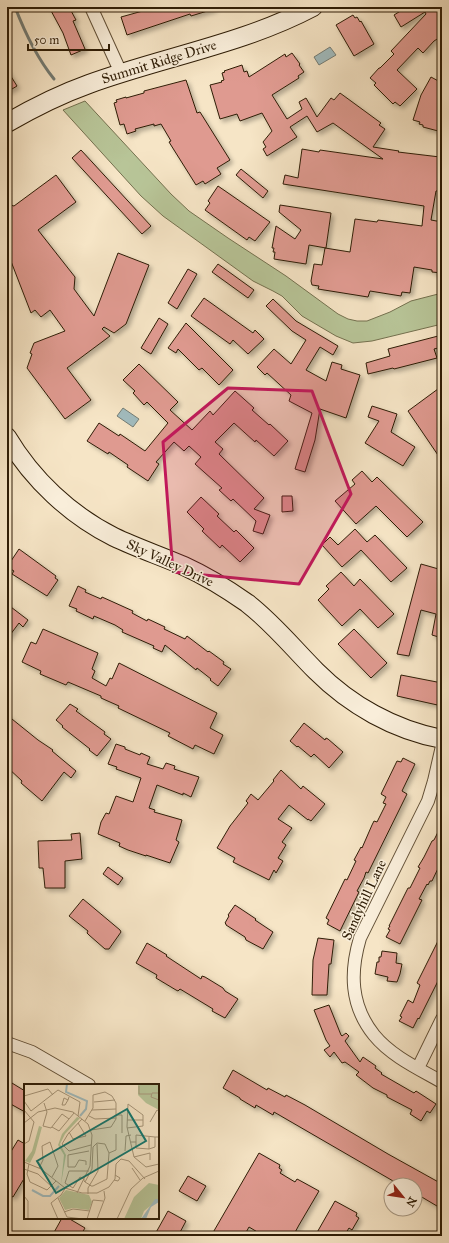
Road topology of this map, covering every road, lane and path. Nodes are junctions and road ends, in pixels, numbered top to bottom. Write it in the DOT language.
graph roads {
  1 [pos="91,7"];
  2 [pos="313,7"];
  3 [pos="121,73"];
  4 [pos="7,123"];
  5 [pos="7,437"];
  6 [pos="442,739"];
  7 [pos="442,746"];
  8 [pos="442,1019"];
  9 [pos="7,1043"];
  10 [pos="418,1068"];
  11 [pos="442,1082"];
  12 [pos="87,1084"];
  1 -- 3 [label="street"];
  2 -- 3 [label="street, Summit Ridge Drive"];
  3 -- 4 [label="street, Summit Ridge Drive"];
  5 -- 6 [label="street, Sky Valley Drive"];
  7 -- 10 [label="street, Sandyhill Lane"];
  8 -- 10 [label="street"];
  9 -- 12 [label="street"];
  10 -- 11 [label="street, Sandyhill Lane"];
}
